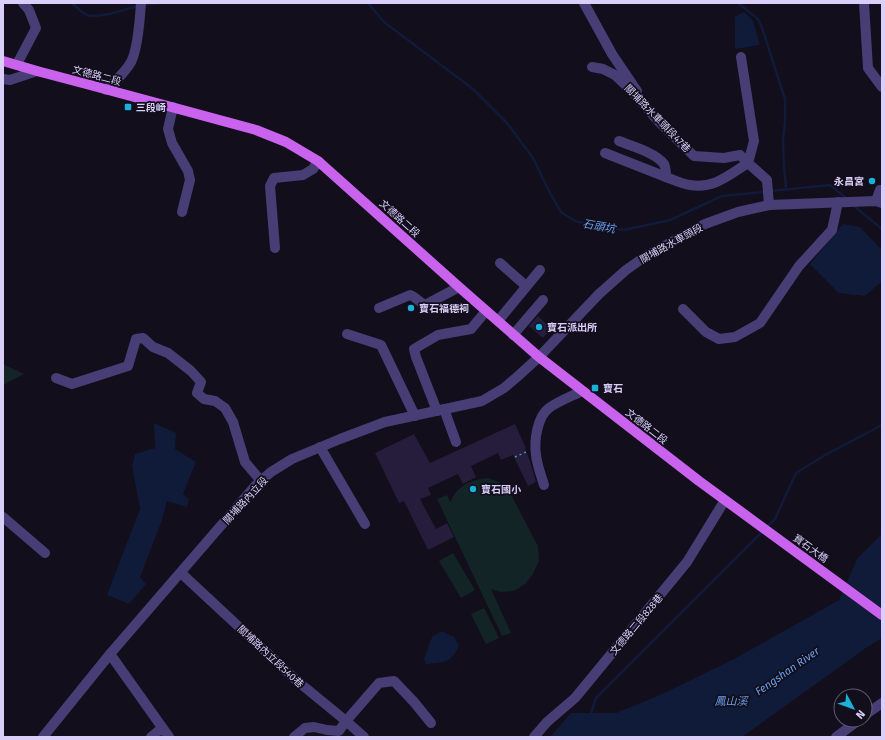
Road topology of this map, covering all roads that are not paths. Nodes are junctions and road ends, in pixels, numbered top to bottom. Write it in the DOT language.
graph roads {
  1 [pos="23,3"];
  2 [pos="584,3"];
  3 [pos="864,3"];
  4 [pos="141,7"];
  5 [pos="741,57"];
  6 [pos="3,60"];
  7 [pos="17,64"];
  8 [pos="592,67"];
  9 [pos="37,71"];
  10 [pos="3,80"];
  11 [pos="882,87"];
  12 [pos="106,90"];
  13 [pos="173,107"];
  14 [pos="659,122"];
  15 [pos="619,140"];
  16 [pos="605,153"];
  17 [pos="318,161"];
  18 [pos="748,163"];
  19 [pos="666,177"];
  20 [pos="882,190"];
  21 [pos="838,202"];
  22 [pos="879,202"];
  23 [pos="769,205"];
  24 [pos="182,212"];
  25 [pos="275,248"];
  26 [pos="500,263"];
  27 [pos="540,270"];
  28 [pos="526,286"];
  29 [pos="459,287"];
  30 [pos="543,300"];
  31 [pos="378,308"];
  32 [pos="683,309"];
  33 [pos="486,311"];
  34 [pos="498,321"];
  35 [pos="347,334"];
  36 [pos="513,335"];
  37 [pos="540,357"];
  38 [pos="56,378"];
  39 [pos="582,391"];
  40 [pos="441,410"];
  41 [pos="415,416"];
  42 [pos="456,442"];
  43 [pos="320,447"];
  44 [pos="260,481"];
  45 [pos="544,485"];
  46 [pos="725,500"];
  47 [pos="3,517"];
  48 [pos="365,524"];
  49 [pos="45,553"];
  50 [pos="181,573"];
  51 [pos="882,615"];
  52 [pos="110,654"];
  53 [pos="882,703"];
  54 [pos="873,710"];
  55 [pos="346,721"];
  56 [pos="431,722"];
  57 [pos="162,728"];
  58 [pos="848,728"];
  59 [pos="44,736"];
  60 [pos="151,737"];
  61 [pos="169,737"];
  62 [pos="294,737"];
  63 [pos="364,737"];
  64 [pos="534,737"];
  65 [pos="836,737"];
  1 -- 7 [label="street"];
  2 -- 14 [label="street"];
  3 -- 11 [label="street"];
  4 -- 12 [label="street"];
  5 -- 18 [label="street"];
  6 -- 7 [label="main road, 文德路二段"];
  7 -- 9 [label="main road, 文德路二段"];
  8 -- 14 [label="street, 關埔路水車頭段47巷"];
  9 -- 10 [label="street"];
  9 -- 12 [label="main road, 文德路二段"];
  12 -- 13 [label="main road, 文德路二段"];
  13 -- 17 [label="main road, 文德路二段"];
  13 -- 24 [label="street"];
  14 -- 18 [label="street, 關埔路水車頭段47巷"];
  15 -- 19 [label="street"];
  16 -- 19 [label="street"];
  17 -- 25 [label="street"];
  17 -- 29 [label="main road, 文德路二段"];
  18 -- 19 [label="street"];
  18 -- 23 [label="street, 關埔路水車頭段47巷"];
  20 -- 22 [label="street"];
  21 -- 22 [label="street, 關埔路水車頭段"];
  21 -- 23 [label="street, 關埔路水車頭段"];
  21 -- 32 [label="street"];
  23 -- 37 [label="street, 關埔路水車頭段"];
  26 -- 28 [label="street"];
  27 -- 28 [label="street"];
  28 -- 34 [label="street"];
  29 -- 31 [label="street"];
  29 -- 33 [label="main road, 文德路二段"];
  30 -- 36 [label="street"];
  33 -- 34 [label="main road, 文德路二段"];
  33 -- 40 [label="street"];
  34 -- 36 [label="main road, 文德路二段"];
  35 -- 41 [label="street"];
  36 -- 37 [label="main road, 文德路二段"];
  37 -- 39 [label="main road, 文德路二段"];
  37 -- 40 [label="street, 關埔路內立段"];
  38 -- 44 [label="street"];
  39 -- 45 [label="street"];
  39 -- 46 [label="main road, 文德路二段"];
  40 -- 41 [label="street, 關埔路內立段"];
  40 -- 42 [label="street"];
  41 -- 43 [label="street, 關埔路內立段"];
  43 -- 44 [label="street, 關埔路內立段"];
  43 -- 48 [label="street"];
  44 -- 50 [label="street, 關埔路內立段"];
  46 -- 51 [label="main road, 寶石大橋"];
  46 -- 64 [label="street, 文德路二段828巷"];
  47 -- 49 [label="street"];
  50 -- 52 [label="street, 關埔路內立段"];
  50 -- 55 [label="street, 關埔路內立段540巷"];
  52 -- 57 [label="street"];
  52 -- 59 [label="street, 關埔路內立段"];
  53 -- 54 [label="street"];
  55 -- 56 [label="street"];
  55 -- 62 [label="street"];
  55 -- 63 [label="street, 關埔路內立段540巷"];
  57 -- 60 [label="street"];
  57 -- 61 [label="street"];
  58 -- 65 [label="street"];
}
